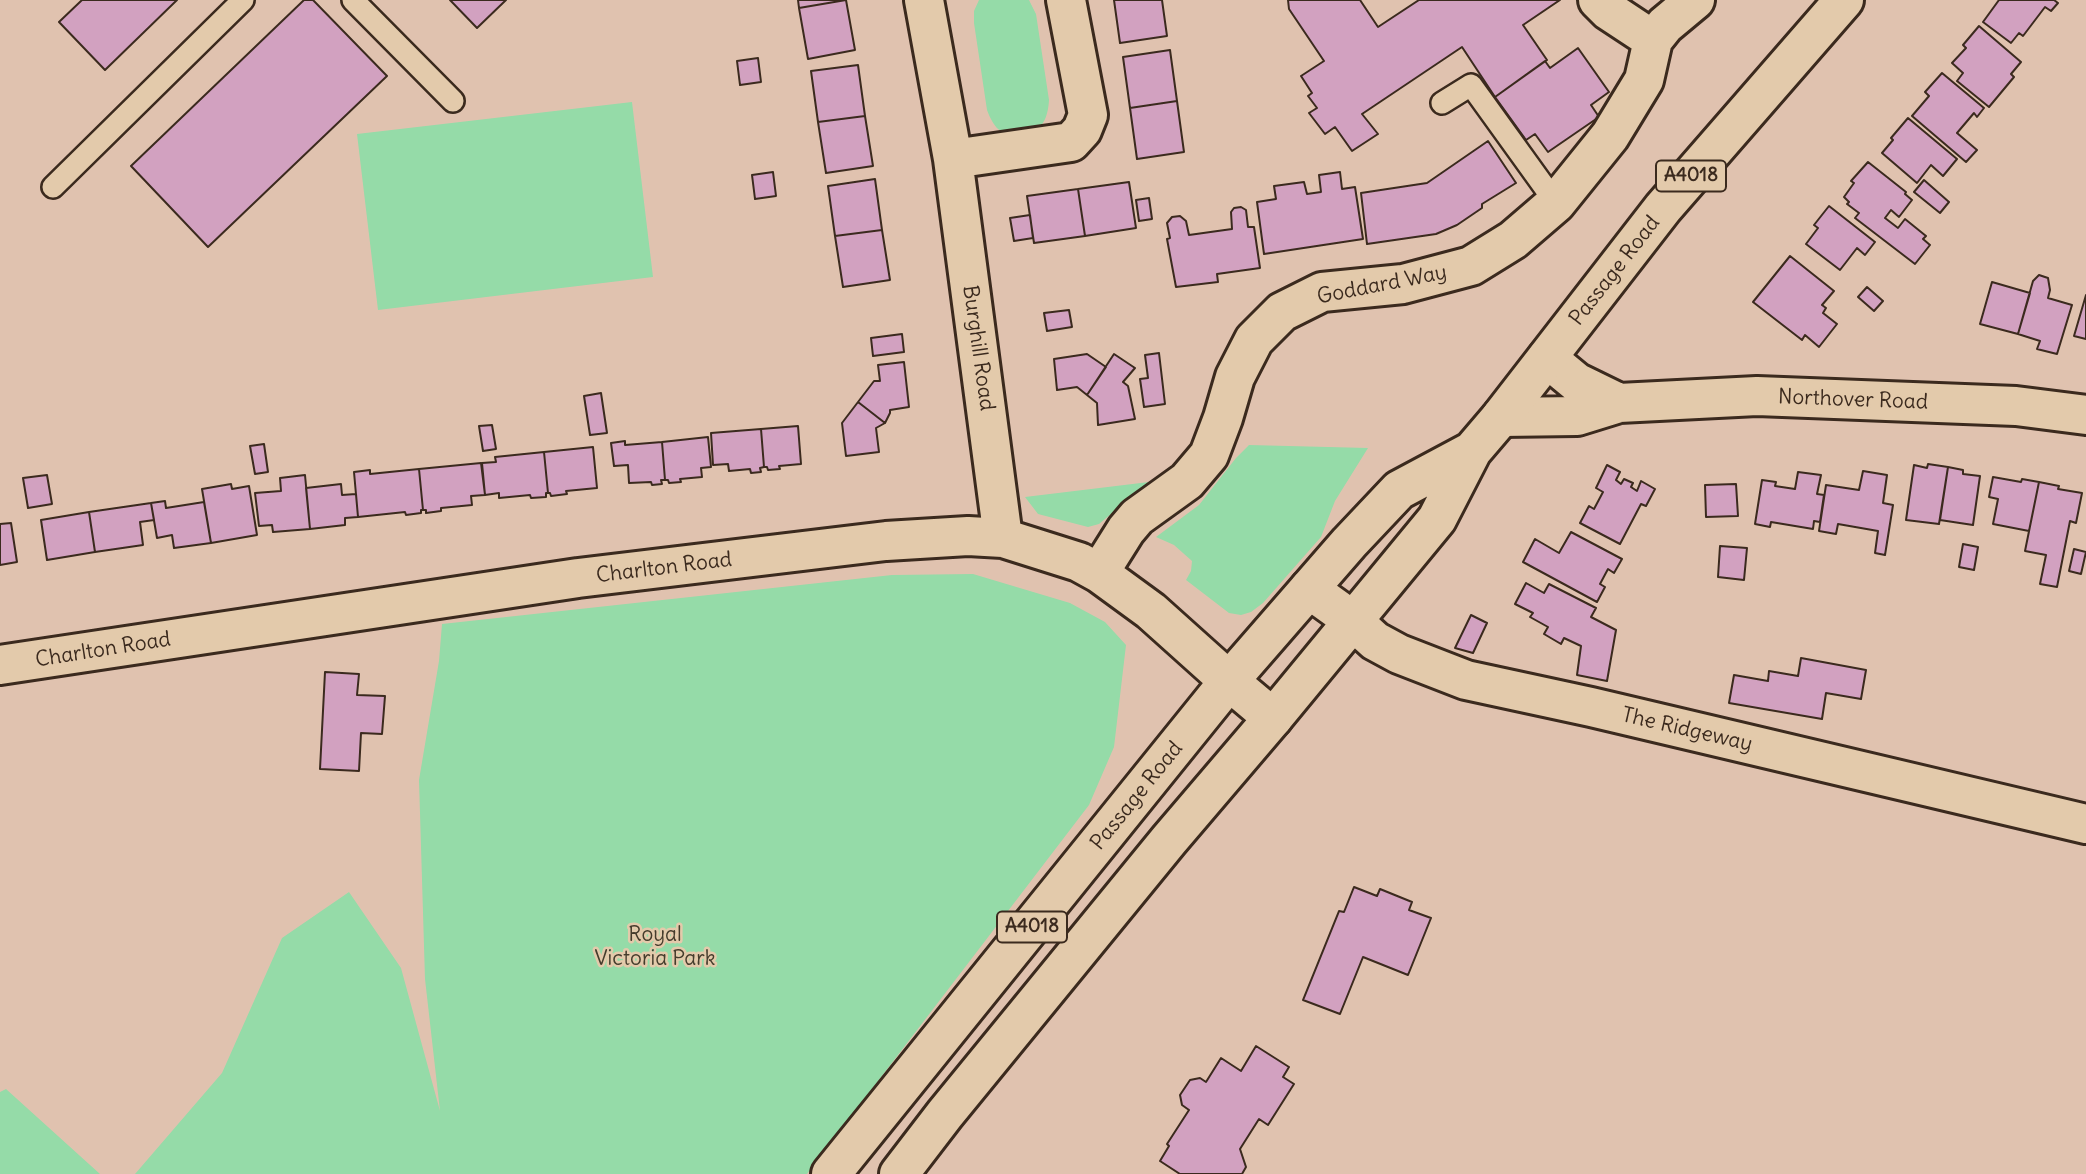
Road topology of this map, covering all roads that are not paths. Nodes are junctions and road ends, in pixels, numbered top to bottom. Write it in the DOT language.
graph roads {
  1 [pos="243,0"];
  2 [pos="353,0"];
  3 [pos="924,0"];
  4 [pos="1066,0"];
  5 [pos="1598,0"];
  6 [pos="1695,0"];
  7 [pos="1844,0"];
  8 [pos="1653,40"];
  9 [pos="453,101"];
  10 [pos="1442,103"];
  11 [pos="953,159"];
  12 [pos="53,187"];
  13 [pos="1556,203"];
  14 [pos="1547,359"];
  15 [pos="1619,403"];
  16 [pos="2086,415"];
  17 [pos="1501,417"];
  18 [pos="1472,451"];
  19 [pos="1003,538"];
  20 [pos="1099,573"];
  21 [pos="1309,589"];
  22 [pos="1352,620"];
  23 [pos="0,665"];
  24 [pos="1229,681"];
  25 [pos="1273,718"];
  26 [pos="2086,824"];
  27 [pos="831,1174"];
  28 [pos="899,1174"];
  1 -- 12 [label="lane"];
  2 -- 9 [label="lane"];
  3 -- 11 [label="street, Burghill Road"];
  4 -- 11 [label="street"];
  5 -- 8 [label="street"];
  6 -- 8 [label="street"];
  7 -- 14 [label="street, Passage Road / A4018"];
  8 -- 13 [label="street, Goddard Way"];
  10 -- 13 [label="lane"];
  11 -- 19 [label="street, Burghill Road"];
  13 -- 20 [label="street, Goddard Way"];
  14 -- 15 [label="street, Northover Road"];
  14 -- 17 [label="street, Passage Road / A4018"];
  15 -- 16 [label="street, Northover Road"];
  15 -- 17 [label="street, Northover Road"];
  17 -- 18 [label="street, Passage Road / A4018"];
  18 -- 21 [label="street, Passage Road / A4018"];
  18 -- 22 [label="street, Passage Road / A4018"];
  19 -- 20 [label="street, Charlton Road"];
  19 -- 23 [label="street, Charlton Road"];
  20 -- 24 [label="street, Charlton Road"];
  21 -- 22 [label="street, The Ridgeway"];
  21 -- 24 [label="street, Passage Road / A4018"];
  22 -- 25 [label="street, Passage Road / A4018"];
  22 -- 26 [label="street, The Ridgeway"];
  24 -- 25 [label="street, Charlton Road"];
  24 -- 27 [label="street, Passage Road / A4018"];
  25 -- 28 [label="street, Passage Road / A4018"];
}
